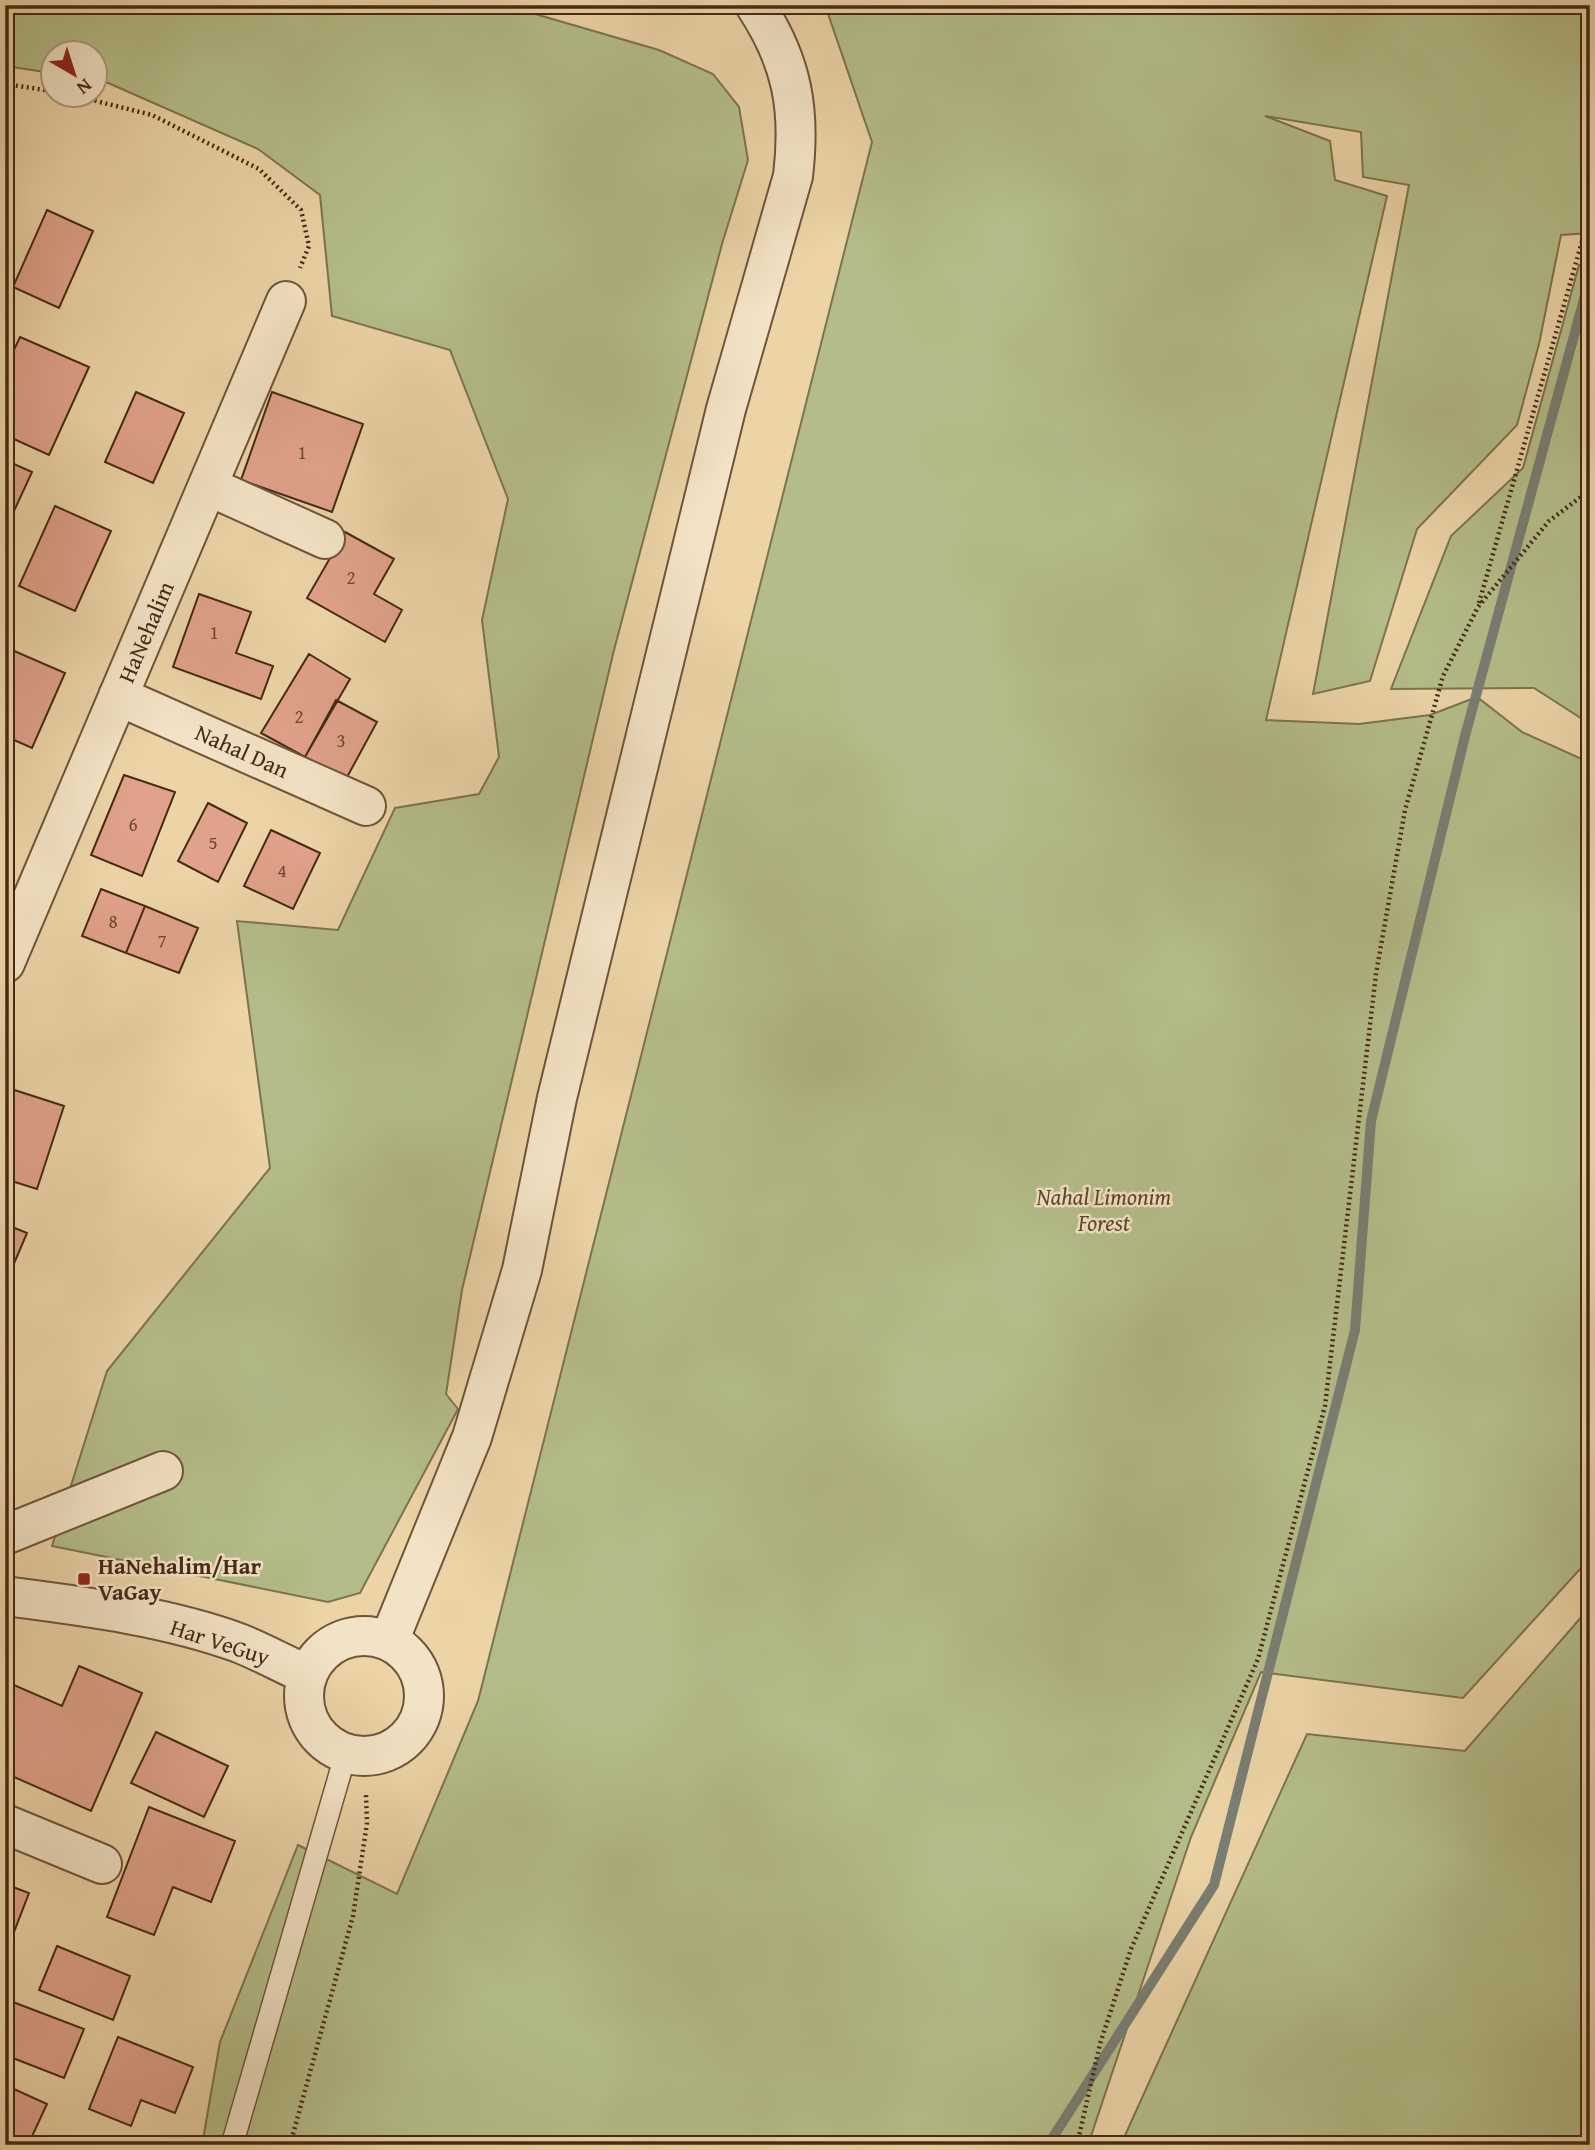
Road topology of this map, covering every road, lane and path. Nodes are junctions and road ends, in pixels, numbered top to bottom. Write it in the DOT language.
graph roads {
  1 [pos="755,5"];
  2 [pos="5,84"];
  3 [pos="38,88"];
  4 [pos="108,104"];
  5 [pos="1590,225"];
  6 [pos="286,302"];
  7 [pos="208,486"];
  8 [pos="1590,490"];
  9 [pos="325,539"];
  10 [pos="1478,607"];
  11 [pos="118,696"];
  12 [pos="366,806"];
  13 [pos="5,963"];
  14 [pos="163,1471"];
  15 [pos="5,1535"];
  16 [pos="5,1596"];
  17 [pos="389,1641"];
  18 [pos="308,1675"];
  19 [pos="355,1754"];
  20 [pos="5,1824"];
  21 [pos="102,1864"];
  22 [pos="232,2145"];
  23 [pos="290,2145"];
  24 [pos="1077,2145"];
  1 -- 17 [label="street"];
  2 -- 3 [label="path"];
  4 -- 6 [label="path"];
  5 -- 10 [label="path"];
  6 -- 7 [label="street, HaNehalim"];
  7 -- 9 [label="street"];
  7 -- 11 [label="street, HaNehalim"];
  8 -- 10 [label="path"];
  10 -- 24 [label="path"];
  11 -- 12 [label="street, Nahal Dan"];
  11 -- 13 [label="street, HaNehalim"];
  14 -- 15 [label="street"];
  16 -- 18 [label="street, Har VeGuy"];
  17 -- 18 [label="street"];
  17 -- 19 [label="street"];
  18 -- 19 [label="street"];
  19 -- 22 [label="lane"];
  19 -- 23 [label="path"];
  20 -- 21 [label="street"];
}
